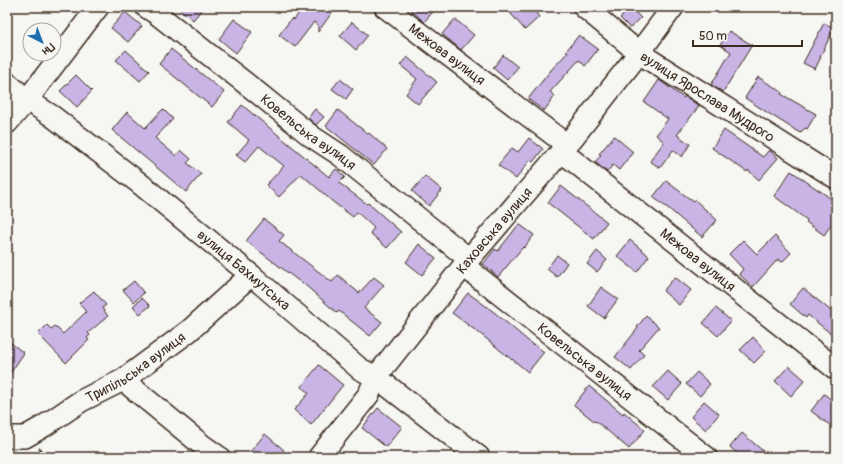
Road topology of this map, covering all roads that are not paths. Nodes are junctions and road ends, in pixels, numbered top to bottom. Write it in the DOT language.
graph roads {
  1 [pos="98,7"];
  2 [pos="146,7"];
  3 [pos="385,7"];
  4 [pos="584,7"];
  5 [pos="673,7"];
  6 [pos="639,53"];
  7 [pos="7,83"];
  8 [pos="27,100"];
  9 [pos="7,123"];
  10 [pos="564,148"];
  11 [pos="836,178"];
  12 [pos="466,262"];
  13 [pos="251,275"];
  14 [pos="836,369"];
  15 [pos="376,377"];
  16 [pos="123,380"];
  17 [pos="7,436"];
  18 [pos="219,457"];
  19 [pos="319,457"];
  20 [pos="479,457"];
  21 [pos="706,457"];
  1 -- 8 [label="street"];
  2 -- 12 [label="street, Ковельська вулиця"];
  3 -- 10 [label="street, Межова вулиця"];
  4 -- 6 [label="street, вулиця Ярослава Мудрого"];
  5 -- 6 [label="street, Каховська вулиця"];
  6 -- 10 [label="street, Каховська вулиця"];
  6 -- 11 [label="street, вулиця Ярослава Мудрого"];
  7 -- 8 [label="street, вулиця Бахмутська"];
  8 -- 9 [label="street"];
  8 -- 13 [label="street, вулиця Бахмутська"];
  10 -- 12 [label="street, Каховська вулиця"];
  10 -- 14 [label="street, Межова вулиця"];
  12 -- 15 [label="street, Каховська вулиця"];
  12 -- 21 [label="street, Ковельська вулиця"];
  13 -- 15 [label="street, вулиця Бахмутська"];
  13 -- 16 [label="street, Трипільська вулиця"];
  15 -- 19 [label="street, Каховська вулиця"];
  15 -- 20 [label="street, вулиця Бахмутська"];
  16 -- 17 [label="street, Трипільська вулиця"];
  16 -- 18 [label="street"];
}
